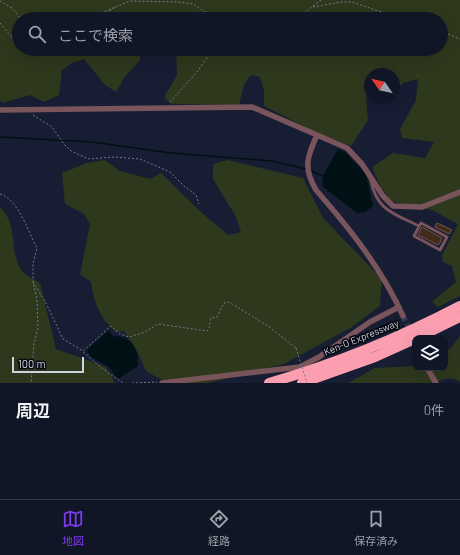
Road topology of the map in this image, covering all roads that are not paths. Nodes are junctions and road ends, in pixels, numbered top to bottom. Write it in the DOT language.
graph roads {
  1 [pos="0,110"];
  2 [pos="317,135"];
  3 [pos="370,174"];
  4 [pos="460,192"];
  5 [pos="419,226"];
  6 [pos="399,306"];
  7 [pos="460,306"];
  8 [pos="403,316"];
  9 [pos="460,317"];
  10 [pos="424,335"];
  11 [pos="412,341"];
  12 [pos="429,371"];
  13 [pos="162,383"];
  14 [pos="269,383"];
  15 [pos="302,383"];
  16 [pos="436,383"];
  1 -- 2 [label="street"];
  2 -- 3 [label="street"];
  2 -- 6 [label="street"];
  3 -- 4 [label="street"];
  3 -- 5 [label="lane"];
  5 -- 5 [label="lane"];
  6 -- 8 [label="street"];
  6 -- 13 [label="street"];
  7 -- 14 [label="highway, Ken-O Expressway"];
  9 -- 10 [label="highway"];
  11 -- 15 [label="highway"];
  12 -- 16 [label="street"];
}
